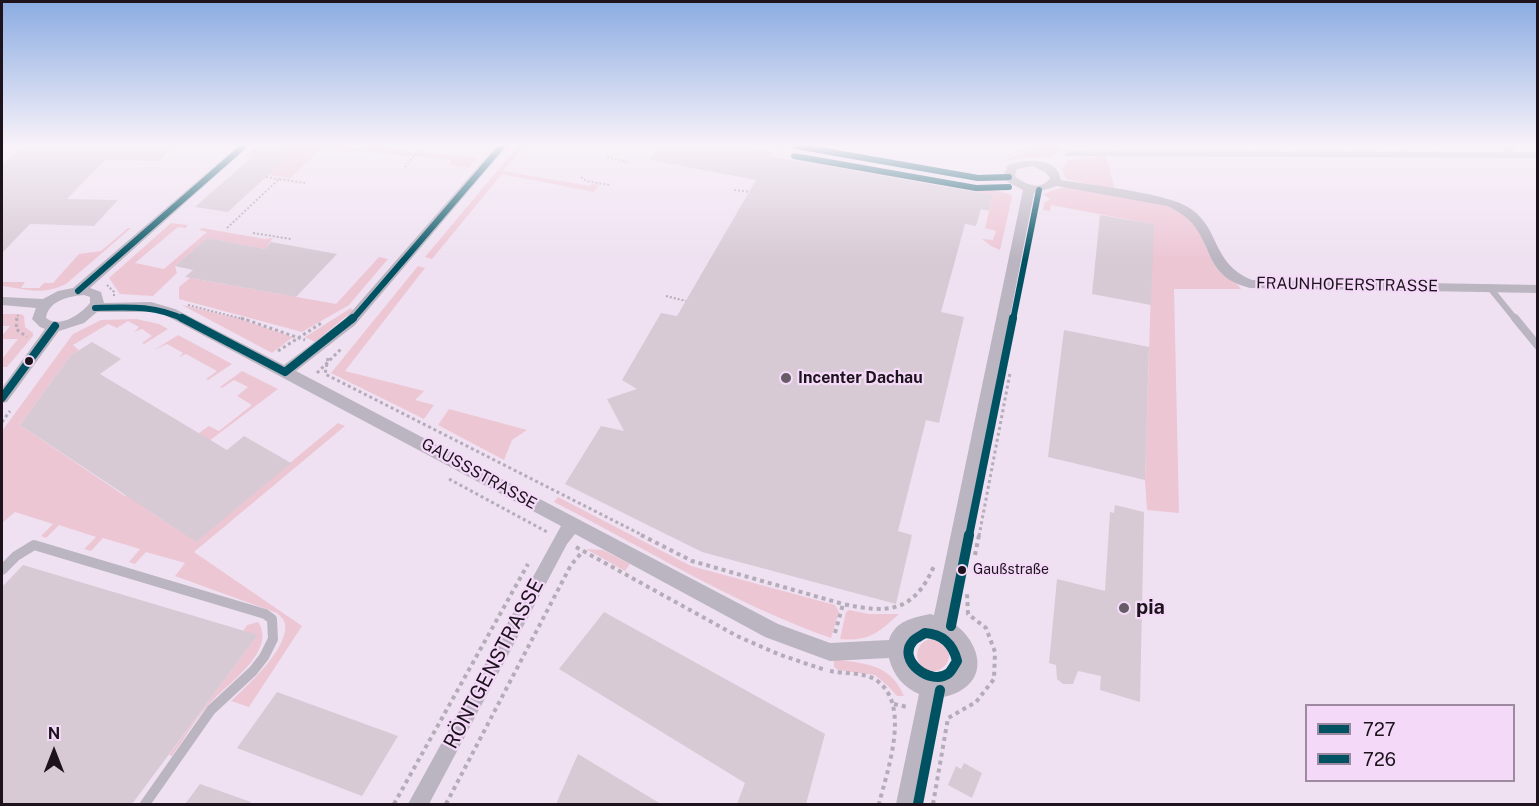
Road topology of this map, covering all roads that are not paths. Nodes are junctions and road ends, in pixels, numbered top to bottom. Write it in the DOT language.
graph roads {
  1 [pos="200,184"];
  2 [pos="470,184"];
  3 [pos="1017,184"];
  4 [pos="1053,184"];
  5 [pos="1064,184"];
  6 [pos="1029,189"];
  7 [pos="1490,288"];
  8 [pos="1538,289"];
  9 [pos="78,291"];
  10 [pos="2,301"];
  11 [pos="46,304"];
  12 [pos="95,308"];
  13 [pos="55,326"];
  14 [pos="1538,346"];
  15 [pos="285,372"];
  16 [pos="2,398"];
  17 [pos="560,532"];
  18 [pos="2,570"];
  19 [pos="941,624"];
  20 [pos="896,649"];
  21 [pos="930,688"];
  22 [pos="145,804"];
  23 [pos="418,804"];
  24 [pos="907,804"];
  1 -- 9 [label="street"];
  2 -- 15 [label="street"];
  3 -- 6 [label="street"];
  4 -- 6 [label="street, FRAUNHOFERSTRASSE"];
  5 -- 7 [label="street, FRAUNHOFERSTRASSE"];
  6 -- 19 [label="street"];
  7 -- 8 [label="street, FRAUNHOFERSTRASSE"];
  7 -- 14 [label="lane"];
  9 -- 11 [label="street"];
  9 -- 12 [label="street"];
  10 -- 11 [label="street"];
  11 -- 13 [label="street"];
  12 -- 13 [label="street"];
  12 -- 15 [label="street, GAUSSSTRASSE"];
  13 -- 16 [label="street"];
  15 -- 17 [label="street, GAUSSSTRASSE"];
  17 -- 20 [label="street, GAUSSSTRASSE"];
  17 -- 23 [label="street, RÖNTGENSTRASSE"];
  18 -- 22 [label="lane"];
  19 -- 20 [label="street"];
  19 -- 21 [label="street"];
  20 -- 21 [label="street"];
  21 -- 24 [label="street"];
}
